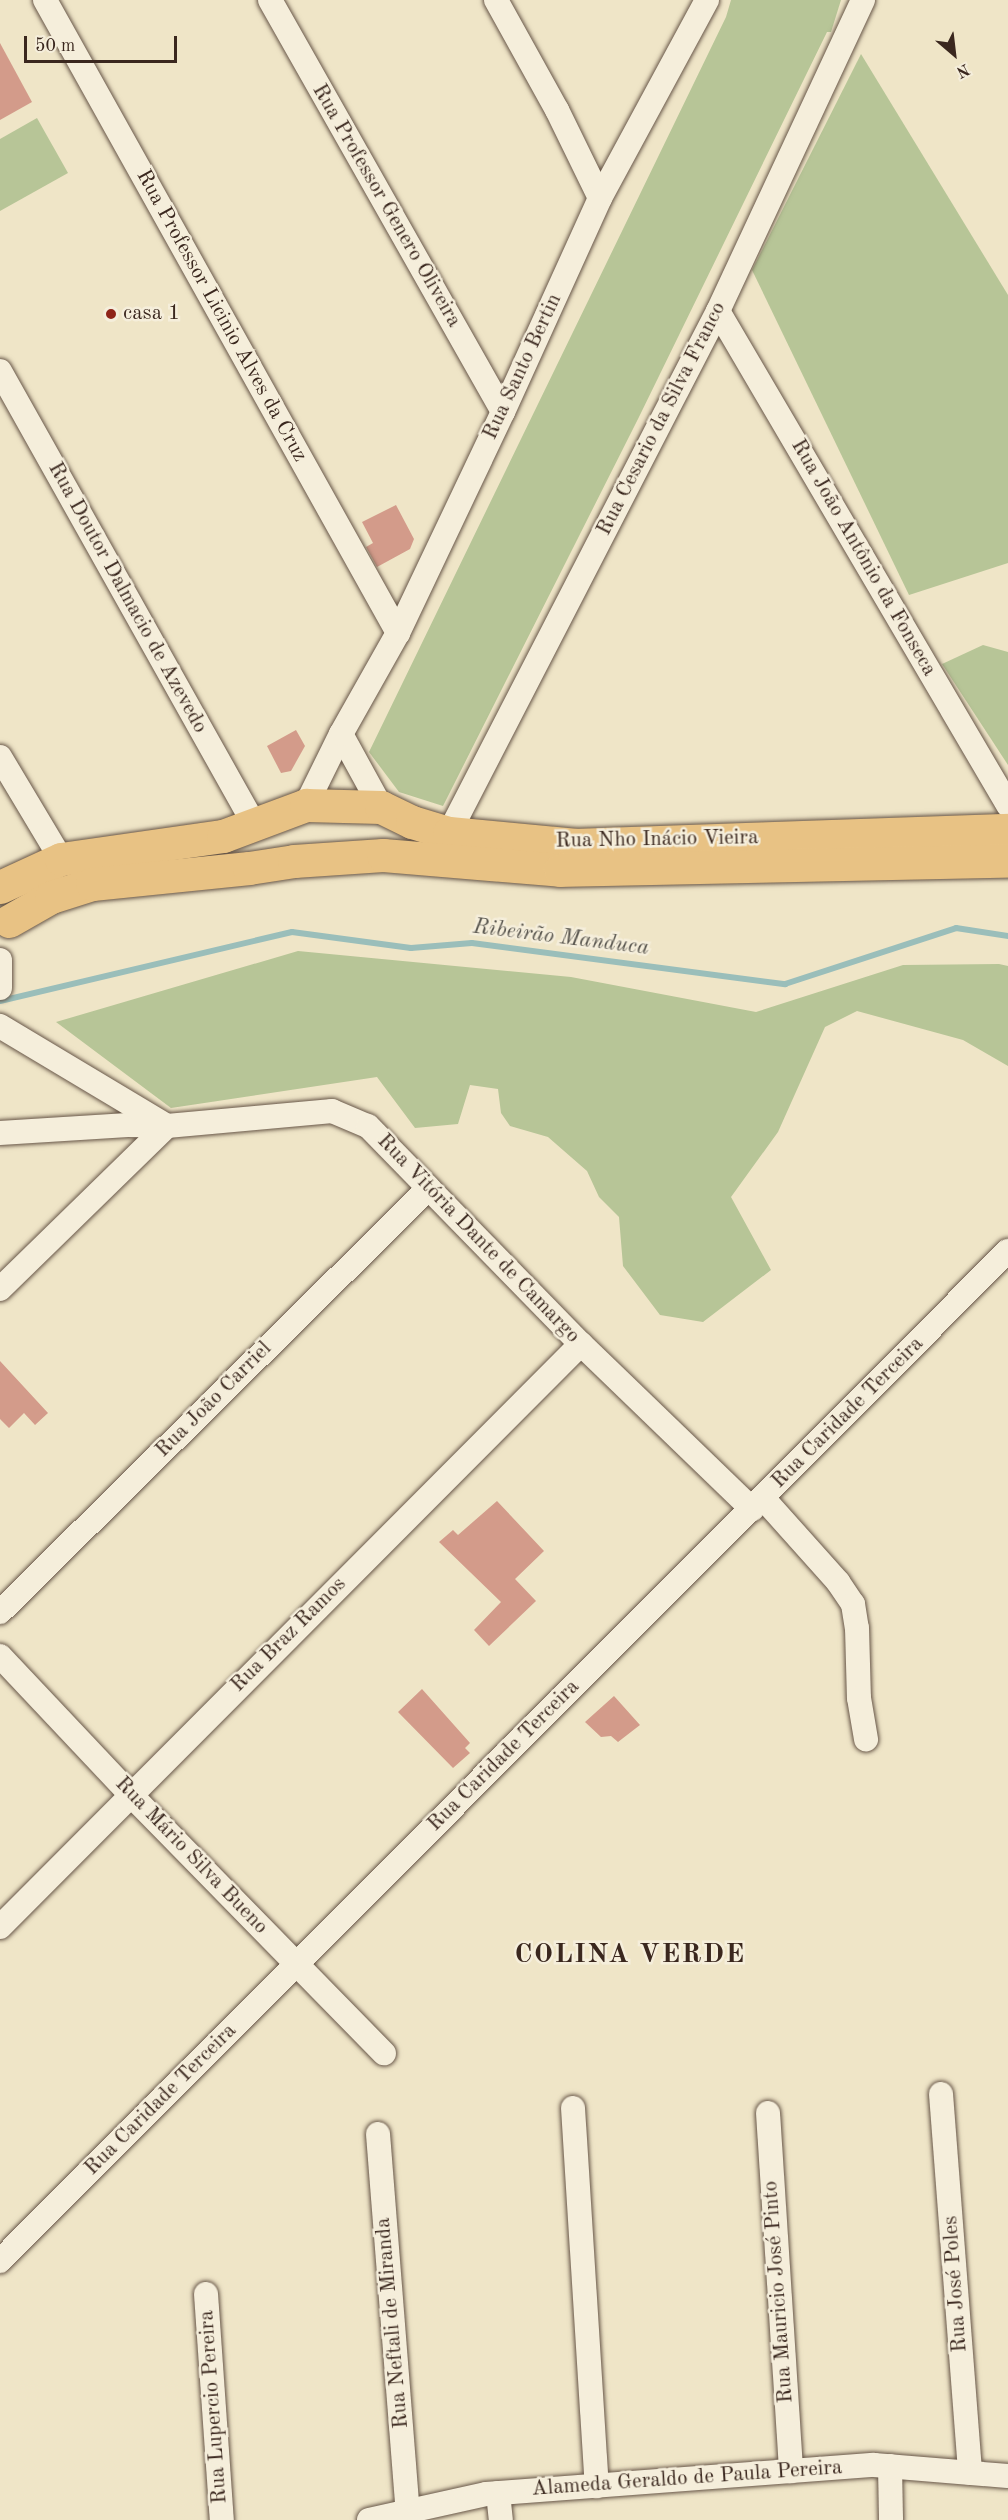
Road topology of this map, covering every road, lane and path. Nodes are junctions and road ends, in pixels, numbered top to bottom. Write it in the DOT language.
graph roads {
  1 [pos="45,0"];
  2 [pos="270,0"];
  3 [pos="496,0"];
  4 [pos="707,0"];
  5 [pos="863,0"];
  6 [pos="600,198"];
  7 [pos="718,311"];
  8 [pos="0,371"];
  9 [pos="503,412"];
  10 [pos="398,633"];
  11 [pos="341,734"];
  12 [pos="0,757"];
  13 [pos="306,805"];
  14 [pos="1008,805"];
  15 [pos="381,807"];
  16 [pos="254,824"];
  17 [pos="1008,830"];
  18 [pos="449,833"];
  19 [pos="383,855"];
  20 [pos="61,859"];
  21 [pos="1008,861"];
  22 [pos="2,908"];
  23 [pos="0,962"];
  24 [pos="0,988"];
  25 [pos="0,1026"];
  26 [pos="167,1126"];
  27 [pos="0,1133"];
  28 [pos="429,1188"];
  29 [pos="1008,1251"];
  30 [pos="0,1289"];
  31 [pos="581,1344"];
  32 [pos="758,1504"];
  33 [pos="0,1612"];
  34 [pos="0,1656"];
  35 [pos="866,1739"];
  36 [pos="129,1794"];
  37 [pos="0,1928"];
  38 [pos="296,1964"];
  39 [pos="384,2053"];
  40 [pos="942,2094"];
  41 [pos="573,2108"];
  42 [pos="768,2113"];
  43 [pos="378,2134"];
  44 [pos="0,2261"];
  45 [pos="206,2295"];
  46 [pos="890,2466"];
  47 [pos="791,2471"];
  48 [pos="970,2473"];
  49 [pos="1008,2476"];
  50 [pos="597,2486"];
  51 [pos="498,2493"];
  52 [pos="408,2511"];
  53 [pos="222,2520"];
  54 [pos="369,2520"];
  55 [pos="501,2520"];
  56 [pos="891,2520"];
  1 -- 10 [label="street, Rua Professor Licinio Alves da Cruz"];
  2 -- 9 [label="street, Rua Professor Genero Oliveira"];
  3 -- 6 [label="street"];
  4 -- 6 [label="street, Rua Santo Bertin"];
  5 -- 7 [label="street, Rua Cesario da Silva Franco"];
  6 -- 9 [label="street, Rua Santo Bertin"];
  7 -- 14 [label="street, Rua João Antônio da Fonseca"];
  7 -- 18 [label="street, Rua Cesario da Silva Franco"];
  8 -- 16 [label="street, Rua Doutor Dalmacio de Azevedo"];
  9 -- 10 [label="street, Rua Santo Bertin"];
  10 -- 11 [label="street, Rua Santo Bertin"];
  11 -- 13 [label="street, Rua Santo Bertin"];
  11 -- 15 [label="street"];
  12 -- 20 [label="street"];
  13 -- 15 [label="main road, Rua Nho Inácio Vieira"];
  13 -- 16 [label="main road, Rua Nho Inácio Vieira"];
  15 -- 18 [label="main road, Rua Nho Inácio Vieira"];
  15 -- 19 [label="main road"];
  16 -- 20 [label="main road, Rua Nho Inácio Vieira"];
  17 -- 18 [label="main road, Rua Nho Inácio Vieira"];
  19 -- 21 [label="main road, Rua Nho Inácio Vieira"];
  19 -- 22 [label="main road, Rua Nho Inácio Vieira"];
  20 -- 22 [label="main road, Rua Nho Inácio Vieira"];
  23 -- 24 [label="street"];
  25 -- 26 [label="street"];
  26 -- 27 [label="street, Rua Vitória Dante de Camargo"];
  26 -- 28 [label="street, Rua Vitória Dante de Camargo"];
  26 -- 30 [label="street"];
  28 -- 31 [label="street, Rua Vitória Dante de Camargo"];
  28 -- 33 [label="street, Rua João Carriel"];
  29 -- 32 [label="street, Rua Caridade Terceira"];
  31 -- 32 [label="street, Rua Vitória Dante de Camargo"];
  31 -- 36 [label="street, Rua Braz Ramos"];
  32 -- 35 [label="street, Rua Vitória Dante de Camargo"];
  32 -- 38 [label="street, Rua Caridade Terceira"];
  34 -- 36 [label="street, Rua Mário Silva Bueno"];
  36 -- 37 [label="street, Rua Braz Ramos"];
  36 -- 38 [label="street, Rua Mário Silva Bueno"];
  38 -- 39 [label="street, Rua Mário Silva Bueno"];
  38 -- 44 [label="street, Rua Caridade Terceira"];
  40 -- 48 [label="street, Rua José Poles"];
  41 -- 50 [label="street"];
  42 -- 47 [label="street, Rua Mauricio José Pinto"];
  43 -- 52 [label="street, Rua Neftali de Miranda"];
  45 -- 53 [label="street, Rua Lupercio Pereira"];
  46 -- 47 [label="street, Alameda Geraldo de Paula Pereira"];
  46 -- 48 [label="street, Alameda Geraldo de Paula Pereira"];
  46 -- 56 [label="street"];
  47 -- 50 [label="street, Alameda Geraldo de Paula Pereira"];
  48 -- 49 [label="street, Alameda Geraldo de Paula Pereira"];
  50 -- 51 [label="street, Alameda Geraldo de Paula Pereira"];
  51 -- 52 [label="street, Alameda Geraldo de Paula Pereira"];
  51 -- 55 [label="street"];
  52 -- 54 [label="street, Alameda Geraldo de Paula Pereira"];
}
